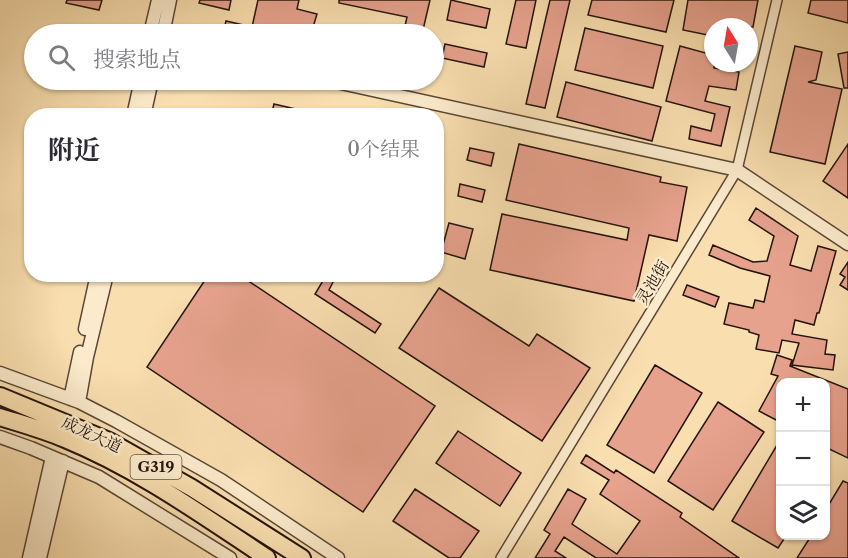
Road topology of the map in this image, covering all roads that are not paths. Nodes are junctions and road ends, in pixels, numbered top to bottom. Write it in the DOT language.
graph roads {
  1 [pos="158,0"];
  2 [pos="170,0"];
  3 [pos="777,0"];
  4 [pos="152,24"];
  5 [pos="165,24"];
  6 [pos="139,90"];
  7 [pos="150,90"];
  8 [pos="372,90"];
  9 [pos="135,108"];
  10 [pos="146,108"];
  11 [pos="737,171"];
  12 [pos="848,244"];
  13 [pos="96,282"];
  14 [pos="104,282"];
  15 [pos="0,373"];
  16 [pos="0,396"];
  17 [pos="74,400"];
  18 [pos="0,417"];
  19 [pos="0,437"];
  20 [pos="57,459"];
  21 [pos="30,558"];
  22 [pos="40,558"];
  23 [pos="230,558"];
  24 [pos="267,558"];
  25 [pos="302,558"];
  26 [pos="338,558"];
  27 [pos="501,558"];
  1 -- 4 [label="street"];
  2 -- 5 [label="street"];
  3 -- 11 [label="street, 灵池街"];
  6 -- 9 [label="street"];
  7 -- 10 [label="street"];
  8 -- 11 [label="street"];
  11 -- 12 [label="street"];
  11 -- 27 [label="street, 灵池街"];
  13 -- 17 [label="street"];
  14 -- 17 [label="street"];
  15 -- 17 [label="street"];
  16 -- 25 [label="highway, 成龙大道 / G319"];
  17 -- 26 [label="street"];
  18 -- 24 [label="highway, 成龙大道 / G319"];
  19 -- 20 [label="street"];
  20 -- 21 [label="street"];
  20 -- 22 [label="street"];
  20 -- 23 [label="street"];
}
